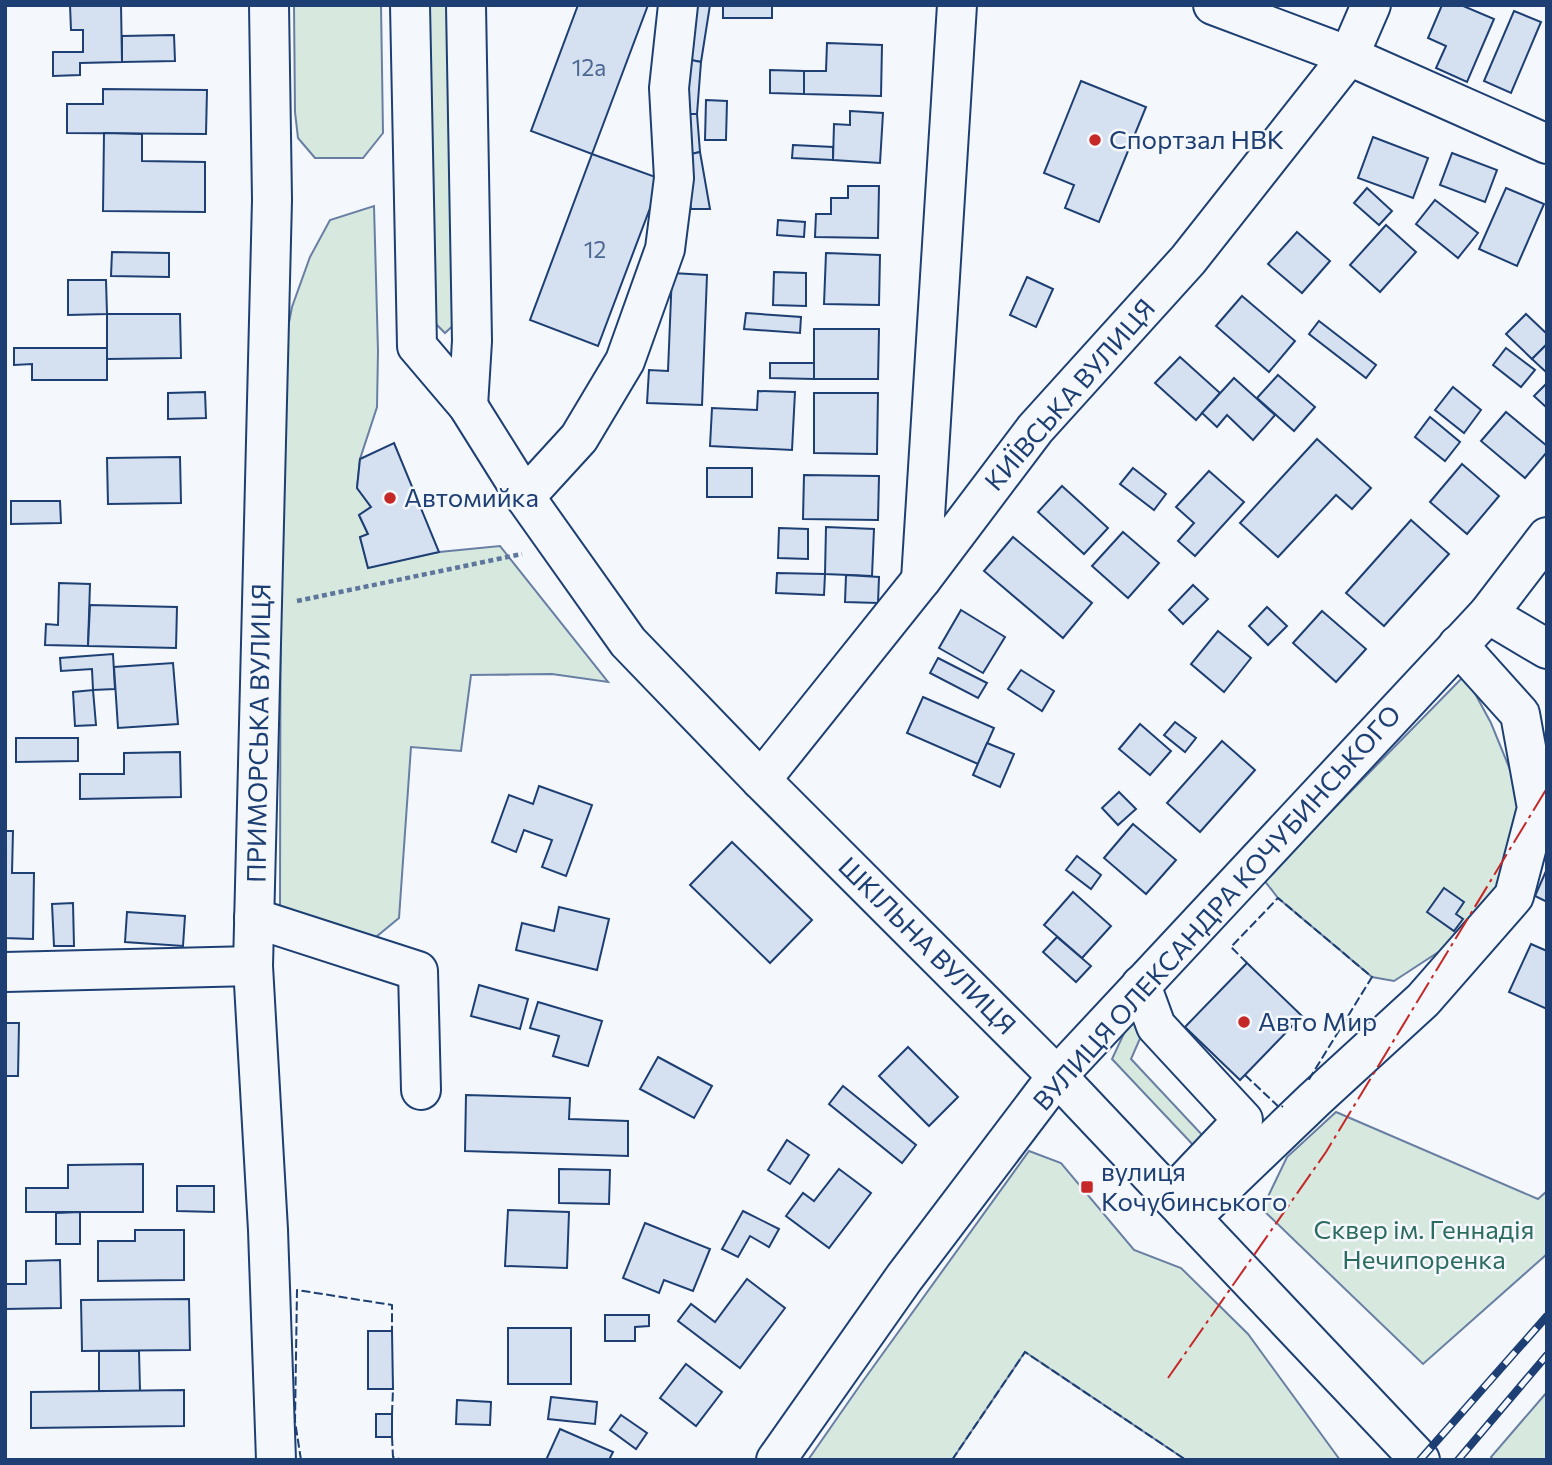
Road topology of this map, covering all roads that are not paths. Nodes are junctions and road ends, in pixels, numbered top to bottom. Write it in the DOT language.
graph roads {
  1 [pos="269,5"];
  2 [pos="410,5"];
  3 [pos="466,5"];
  4 [pos="678,5"];
  5 [pos="957,5"];
  6 [pos="1213,5"];
  7 [pos="1371,5"];
  8 [pos="1349,56"];
  9 [pos="1547,144"];
  10 [pos="472,341"];
  11 [pos="417,346"];
  12 [pos="468,407"];
  13 [pos="525,497"];
  14 [pos="1547,537"];
  15 [pos="921,580"];
  16 [pos="1488,614"];
  17 [pos="1458,645"];
  18 [pos="1547,649"];
  19 [pos="1534,725"];
  20 [pos="761,780"];
  21 [pos="254,918"];
  22 [pos="253,966"];
  23 [pos="5,972"];
  24 [pos="1141,985"];
  25 [pos="1057,1076"];
  26 [pos="421,1090"];
  27 [pos="1181,1207"];
  28 [pos="276,1460"];
  29 [pos="776,1460"];
  30 [pos="1420,1460"];
  1 -- 21 [label="street, ПРИМОРСЬКА ВУЛИЦЯ"];
  2 -- 11 [label="street"];
  3 -- 10 [label="street"];
  4 -- 13 [label="street"];
  5 -- 15 [label="street"];
  6 -- 8 [label="street"];
  7 -- 8 [label="street, КИЇВСЬКА ВУЛИЦЯ"];
  8 -- 9 [label="street"];
  8 -- 15 [label="street, КИЇВСЬКА ВУЛИЦЯ"];
  10 -- 11 [label="street"];
  10 -- 12 [label="street"];
  11 -- 12 [label="street, ШКІЛЬНА ВУЛИЦЯ"];
  12 -- 13 [label="street, ШКІЛЬНА ВУЛИЦЯ"];
  13 -- 20 [label="street, ШКІЛЬНА ВУЛИЦЯ"];
  14 -- 16 [label="street, ВУЛИЦЯ ОЛЕКСАНДРА КОЧУБИНСЬКОГО"];
  15 -- 20 [label="street, КИЇВСЬКА ВУЛИЦЯ"];
  16 -- 17 [label="street, ВУЛИЦЯ ОЛЕКСАНДРА КОЧУБИНСЬКОГО"];
  16 -- 18 [label="street"];
  17 -- 19 [label="street"];
  17 -- 24 [label="street, ВУЛИЦЯ ОЛЕКСАНДРА КОЧУБИНСЬКОГО"];
  19 -- 27 [label="street"];
  20 -- 25 [label="street, ШКІЛЬНА ВУЛИЦЯ"];
  21 -- 22 [label="street, ПРИМОРСЬКА ВУЛИЦЯ"];
  21 -- 26 [label="street"];
  22 -- 23 [label="street"];
  22 -- 28 [label="street, ПРИМОРСЬКА ВУЛИЦЯ"];
  24 -- 25 [label="street, ВУЛИЦЯ ОЛЕКСАНДРА КОЧУБИНСЬКОГО"];
  24 -- 27 [label="street"];
  25 -- 27 [label="street, ШКІЛЬНА ВУЛИЦЯ"];
  25 -- 29 [label="street, ВУЛИЦЯ ОЛЕКСАНДРА КОЧУБИНСЬКОГО"];
  27 -- 30 [label="street, ШКІЛЬНА ВУЛИЦЯ"];
}
